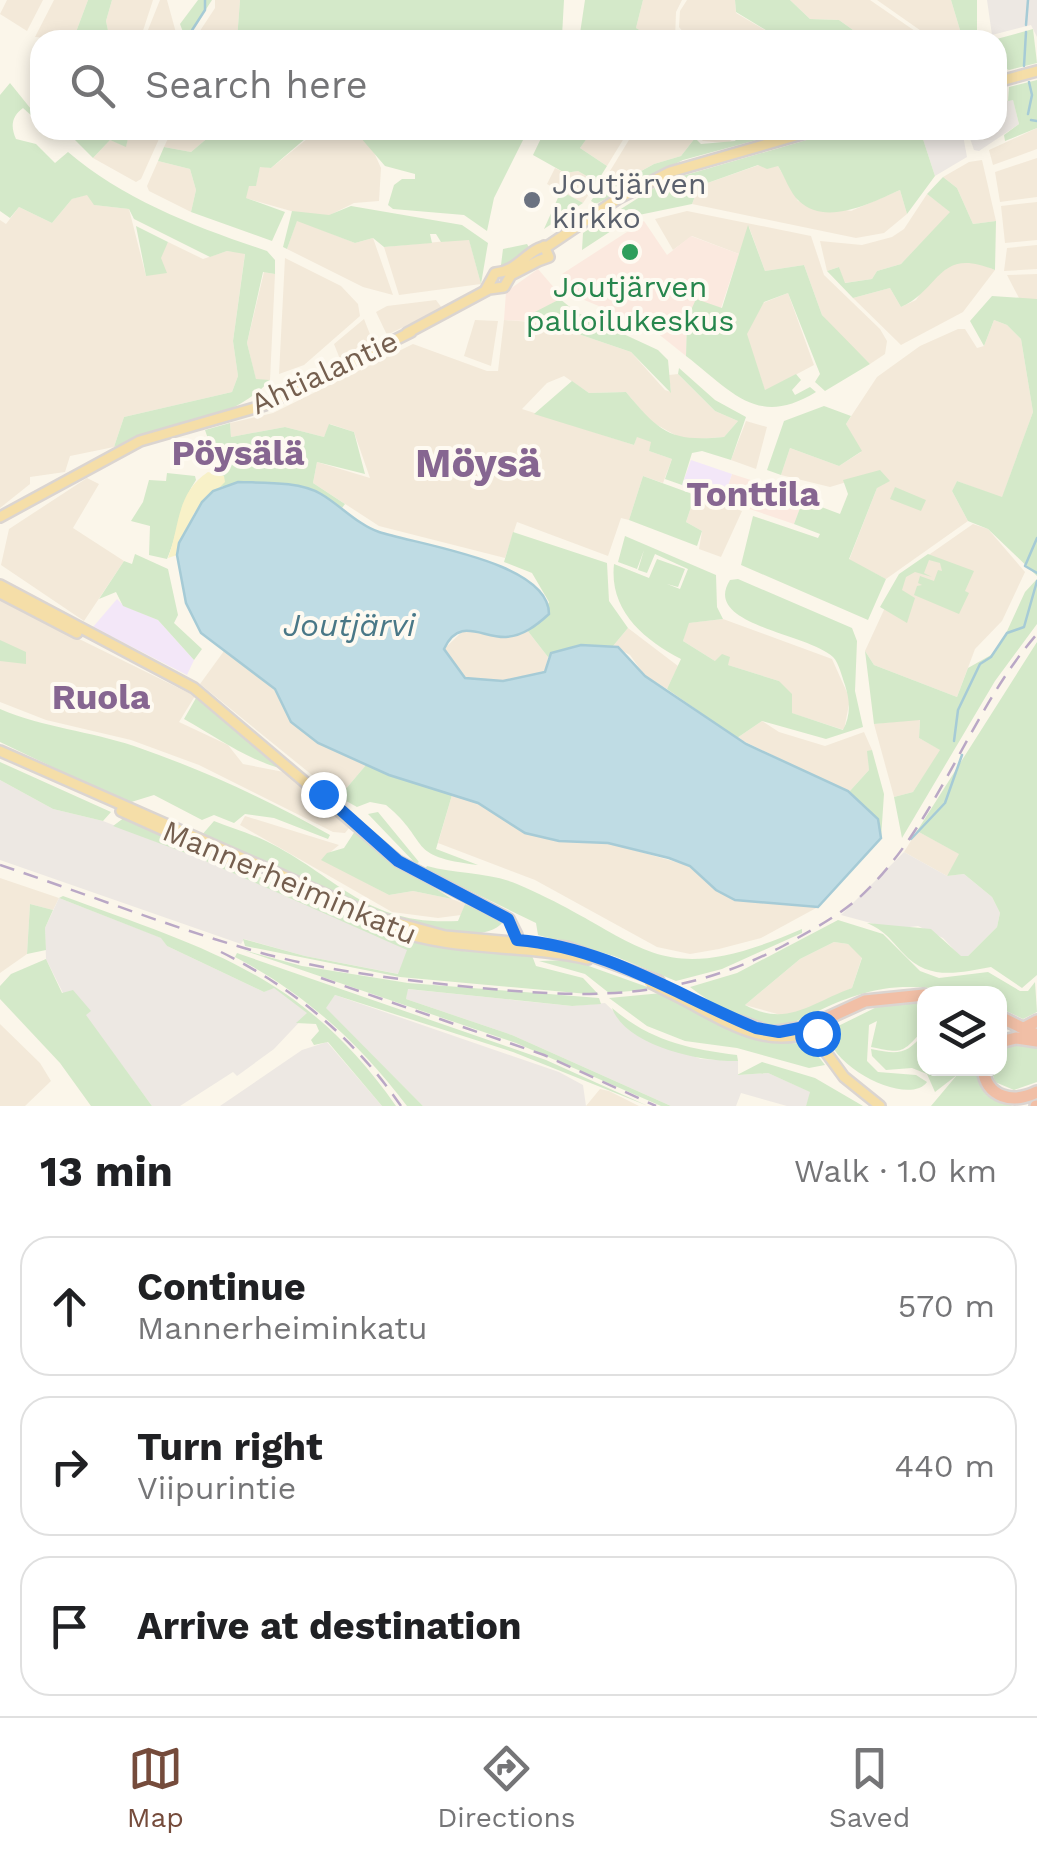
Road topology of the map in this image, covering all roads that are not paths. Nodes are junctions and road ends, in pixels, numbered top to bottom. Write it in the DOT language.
graph roads {
  1 [pos="1037,71"];
  2 [pos="1007,79"];
  3 [pos="779,140"];
  4 [pos="0,517"];
  5 [pos="0,589"];
  6 [pos="0,754"];
  7 [pos="514,943"];
  8 [pos="917,995"];
  9 [pos="1007,1020"];
  10 [pos="1037,1021"];
  11 [pos="814,1027"];
  12 [pos="1024,1028"];
  13 [pos="1037,1038"];
  14 [pos="1007,1040"];
  15 [pos="985,1076"];
  16 [pos="1037,1092"];
  17 [pos="880,1106"];
  1 -- 2 [label="main road"];
  3 -- 4 [label="main road, Ahtialantie"];
  5 -- 7 [label="main road"];
  6 -- 7 [label="main road, Mannerheiminkatu"];
  7 -- 11 [label="main road, Mannerheiminkatu, bridge"];
  8 -- 11 [label="highway"];
  9 -- 12 [label="highway"];
  10 -- 12 [label="highway"];
  11 -- 17 [label="main road"];
  12 -- 13 [label="highway"];
  13 -- 14 [label="highway"];
  15 -- 16 [label="highway"];
}
